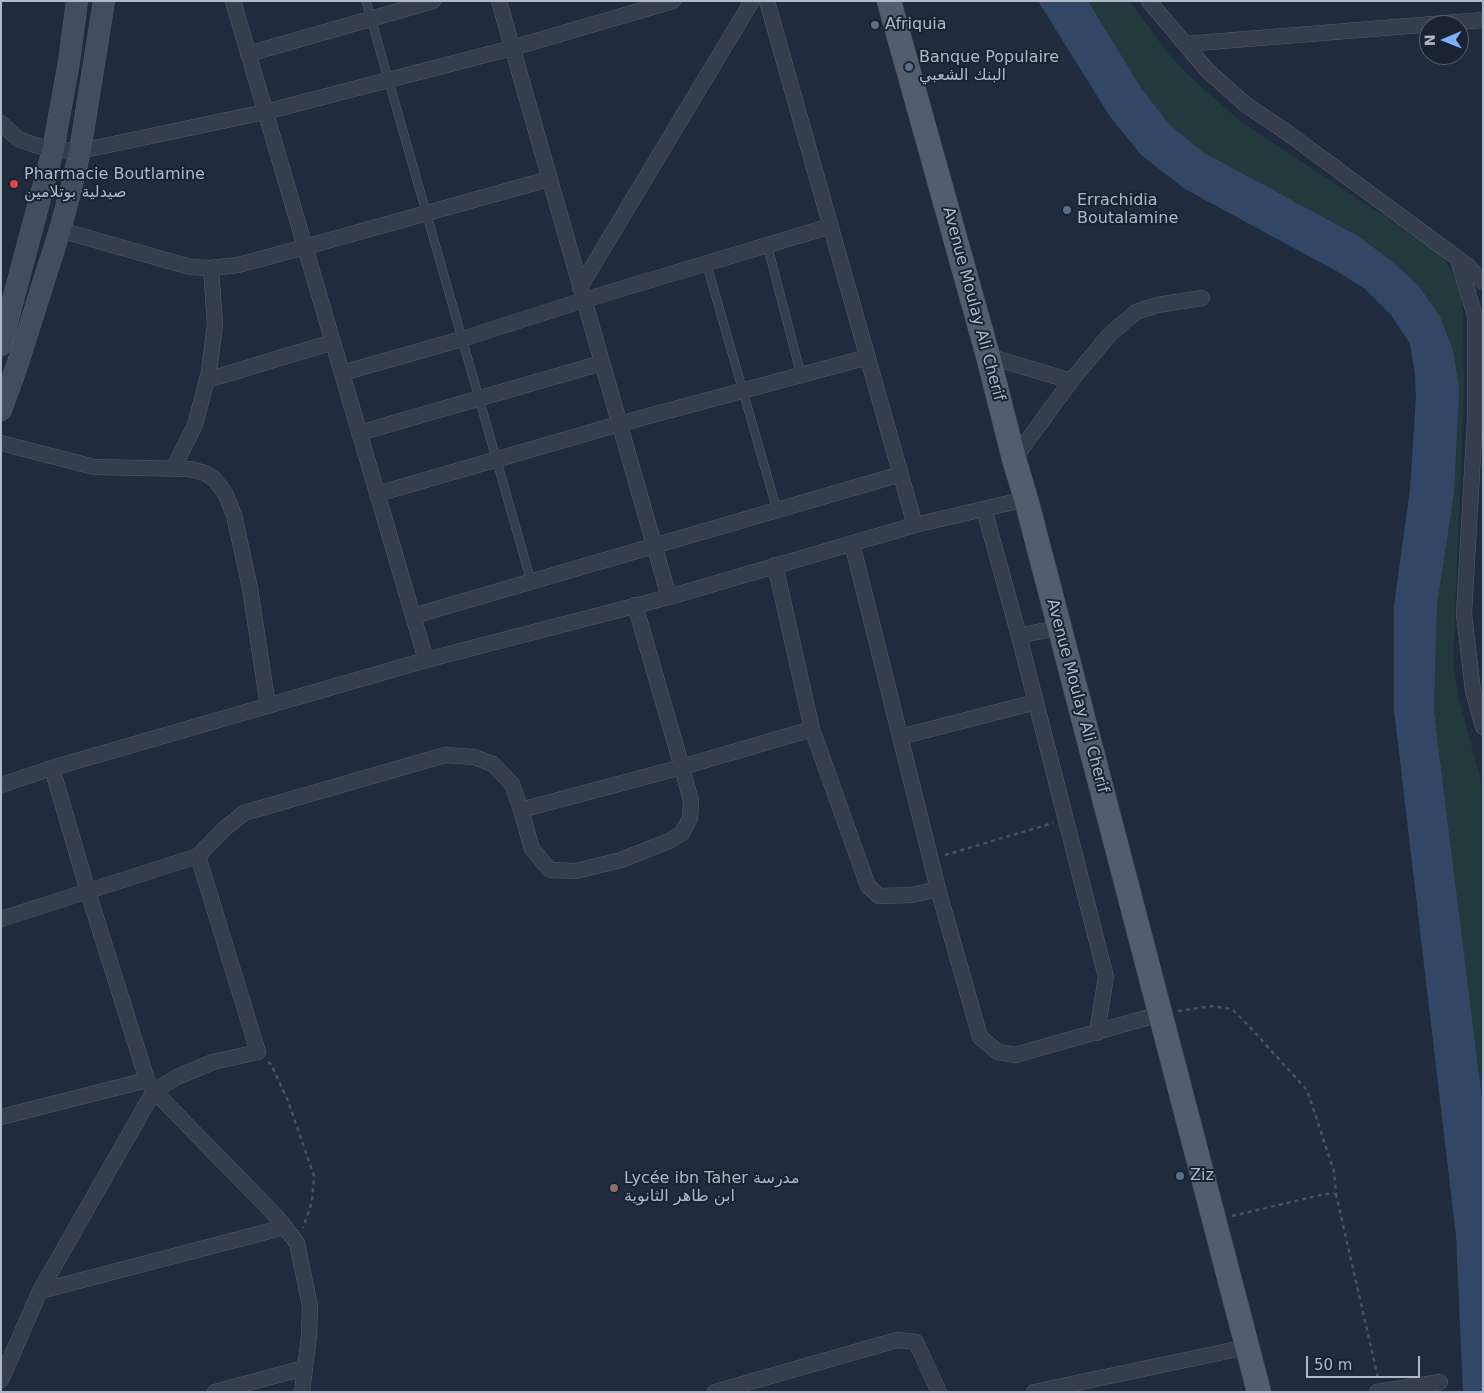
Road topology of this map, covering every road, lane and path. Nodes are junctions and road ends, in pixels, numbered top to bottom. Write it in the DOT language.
graph roads {
  1 [pos="77,1"];
  2 [pos="104,1"];
  3 [pos="233,1"];
  4 [pos="366,1"];
  5 [pos="433,1"];
  6 [pos="499,1"];
  7 [pos="673,1"];
  8 [pos="752,1"];
  9 [pos="767,1"];
  10 [pos="889,1"];
  11 [pos="1149,1"];
  12 [pos="639,6"];
  13 [pos="371,18"];
  14 [pos="1483,20"];
  15 [pos="1185,44"];
  16 [pos="512,48"];
  17 [pos="248,54"];
  18 [pos="388,79"];
  19 [pos="265,112"];
  20 [pos="1,123"];
  21 [pos="53,150"];
  22 [pos="80,152"];
  23 [pos="549,179"];
  24 [pos="426,213"];
  25 [pos="831,226"];
  26 [pos="60,230"];
  27 [pos="767,244"];
  28 [pos="305,247"];
  29 [pos="706,262"];
  30 [pos="1470,263"];
  31 [pos="211,268"];
  32 [pos="1483,282"];
  33 [pos="582,294"];
  34 [pos="1202,298"];
  35 [pos="2,339"];
  36 [pos="462,340"];
  37 [pos="332,342"];
  38 [pos="988,356"];
  39 [pos="868,357"];
  40 [pos="602,363"];
  41 [pos="342,373"];
  42 [pos="801,375"];
  43 [pos="207,380"];
  44 [pos="1071,381"];
  45 [pos="743,391"];
  46 [pos="479,398"];
  47 [pos="1,410"];
  48 [pos="619,424"];
  49 [pos="359,433"];
  50 [pos="1,443"];
  51 [pos="496,460"];
  52 [pos="1014,460"];
  53 [pos="174,468"];
  54 [pos="901,474"];
  55 [pos="377,494"];
  56 [pos="1026,499"];
  57 [pos="984,509"];
  58 [pos="777,510"];
  59 [pos="916,525"];
  60 [pos="852,542"];
  61 [pos="654,546"];
  62 [pos="775,565"];
  63 [pos="531,581"];
  64 [pos="669,597"];
  65 [pos="635,605"];
  66 [pos="412,616"];
  67 [pos="1060,627"];
  68 [pos="1019,636"];
  69 [pos="426,660"];
  70 [pos="1478,689"];
  71 [pos="1036,702"];
  72 [pos="268,706"];
  73 [pos="1483,727"];
  74 [pos="812,729"];
  75 [pos="900,737"];
  76 [pos="682,767"];
  77 [pos="52,768"];
  78 [pos="1,785"];
  79 [pos="521,810"];
  80 [pos="1066,820"];
  81 [pos="198,856"];
  82 [pos="931,859"];
  83 [pos="938,889"];
  84 [pos="88,892"];
  85 [pos="1,918"];
  86 [pos="1160,1014"];
  87 [pos="1097,1033"];
  88 [pos="258,1052"];
  89 [pos="150,1086"];
  90 [pos="1,1117"];
  91 [pos="1336,1194"];
  92 [pos="1214,1220"];
  93 [pos="285,1227"];
  94 [pos="297,1243"];
  95 [pos="40,1291"];
  96 [pos="1247,1347"];
  97 [pos="304,1368"];
  98 [pos="3,1371"];
  99 [pos="1440,1382"];
  100 [pos="1381,1391"];
  101 [pos="215,1392"];
  102 [pos="302,1392"];
  103 [pos="715,1392"];
  104 [pos="939,1392"];
  105 [pos="1034,1392"];
  106 [pos="1259,1392"];
  107 [pos="1377,1392"];
  1 -- 21 [label="street"];
  2 -- 22 [label="street"];
  3 -- 17 [label="street"];
  4 -- 13 [label="lane"];
  5 -- 13 [label="street"];
  6 -- 16 [label="street"];
  7 -- 12 [label="street"];
  8 -- 33 [label="street"];
  9 -- 25 [label="street"];
  10 -- 38 [label="main road, Avenue Moulay Ali Cherif"];
  11 -- 15 [label="street"];
  12 -- 16 [label="street"];
  13 -- 17 [label="street"];
  13 -- 18 [label="lane"];
  14 -- 15 [label="street"];
  15 -- 30 [label="street"];
  16 -- 18 [label="street"];
  16 -- 23 [label="street"];
  17 -- 19 [label="street"];
  18 -- 19 [label="street"];
  18 -- 24 [label="lane"];
  19 -- 22 [label="street"];
  19 -- 28 [label="street"];
  20 -- 21 [label="street"];
  21 -- 22 [label="street"];
  21 -- 35 [label="street"];
  22 -- 26 [label="street"];
  23 -- 24 [label="street"];
  23 -- 33 [label="street"];
  24 -- 28 [label="street"];
  24 -- 36 [label="lane"];
  25 -- 27 [label="street"];
  25 -- 39 [label="street"];
  26 -- 31 [label="street"];
  26 -- 47 [label="street"];
  27 -- 29 [label="street"];
  27 -- 42 [label="lane"];
  28 -- 31 [label="street"];
  28 -- 37 [label="street"];
  29 -- 33 [label="street"];
  29 -- 45 [label="lane"];
  30 -- 32 [label="street"];
  30 -- 70 [label="street"];
  31 -- 43 [label="street"];
  33 -- 36 [label="street"];
  33 -- 40 [label="street"];
  34 -- 44 [label="street"];
  36 -- 41 [label="street"];
  36 -- 46 [label="lane"];
  37 -- 41 [label="street"];
  37 -- 43 [label="street"];
  38 -- 44 [label="street"];
  38 -- 52 [label="main road, Avenue Moulay Ali Cherif"];
  39 -- 42 [label="street"];
  39 -- 54 [label="street"];
  40 -- 46 [label="street"];
  40 -- 48 [label="street"];
  41 -- 49 [label="street"];
  42 -- 45 [label="street"];
  43 -- 53 [label="street"];
  44 -- 52 [label="street"];
  45 -- 48 [label="street"];
  45 -- 58 [label="lane"];
  46 -- 49 [label="street"];
  46 -- 51 [label="lane"];
  48 -- 51 [label="street"];
  48 -- 61 [label="street"];
  49 -- 55 [label="street"];
  50 -- 53 [label="street"];
  51 -- 55 [label="street"];
  51 -- 63 [label="lane"];
  52 -- 56 [label="main road, Avenue Moulay Ali Cherif"];
  53 -- 72 [label="street"];
  54 -- 58 [label="street"];
  54 -- 59 [label="street"];
  55 -- 66 [label="street"];
  56 -- 57 [label="street"];
  56 -- 67 [label="main road, Avenue Moulay Ali Cherif"];
  57 -- 59 [label="street"];
  57 -- 68 [label="street"];
  58 -- 61 [label="street"];
  59 -- 60 [label="street"];
  60 -- 62 [label="street"];
  60 -- 75 [label="street"];
  61 -- 63 [label="street"];
  61 -- 64 [label="street"];
  62 -- 64 [label="street"];
  62 -- 74 [label="street"];
  63 -- 66 [label="street"];
  64 -- 65 [label="street"];
  65 -- 69 [label="street"];
  65 -- 76 [label="street"];
  66 -- 69 [label="street"];
  67 -- 68 [label="street"];
  67 -- 86 [label="main road, Avenue Moulay Ali Cherif"];
  68 -- 71 [label="street"];
  69 -- 72 [label="street"];
  70 -- 73 [label="street"];
  71 -- 75 [label="street"];
  71 -- 80 [label="street"];
  72 -- 77 [label="street"];
  74 -- 76 [label="street"];
  74 -- 83 [label="street"];
  75 -- 82 [label="street"];
  76 -- 79 [label="street"];
  76 -- 79 [label="street"];
  77 -- 78 [label="street"];
  77 -- 84 [label="street"];
  79 -- 81 [label="street"];
  80 -- 82 [label="path"];
  80 -- 87 [label="street"];
  81 -- 84 [label="street"];
  81 -- 88 [label="street"];
  82 -- 83 [label="street"];
  83 -- 87 [label="street"];
  84 -- 85 [label="street"];
  84 -- 89 [label="street"];
  86 -- 87 [label="street"];
  86 -- 91 [label="path"];
  86 -- 92 [label="main road, Avenue Moulay Ali Cherif"];
  88 -- 89 [label="street"];
  88 -- 94 [label="path"];
  89 -- 90 [label="street"];
  89 -- 93 [label="street"];
  89 -- 95 [label="street"];
  91 -- 92 [label="path"];
  91 -- 100 [label="path"];
  92 -- 96 [label="main road, Avenue Moulay Ali Cherif"];
  93 -- 94 [label="street"];
  93 -- 95 [label="street"];
  94 -- 97 [label="street"];
  95 -- 98 [label="street"];
  96 -- 105 [label="street"];
  96 -- 106 [label="main road, Avenue Moulay Ali Cherif"];
  97 -- 101 [label="street"];
  97 -- 102 [label="street"];
  99 -- 100 [label="street"];
  100 -- 107 [label="street"];
  103 -- 104 [label="street"];
}
